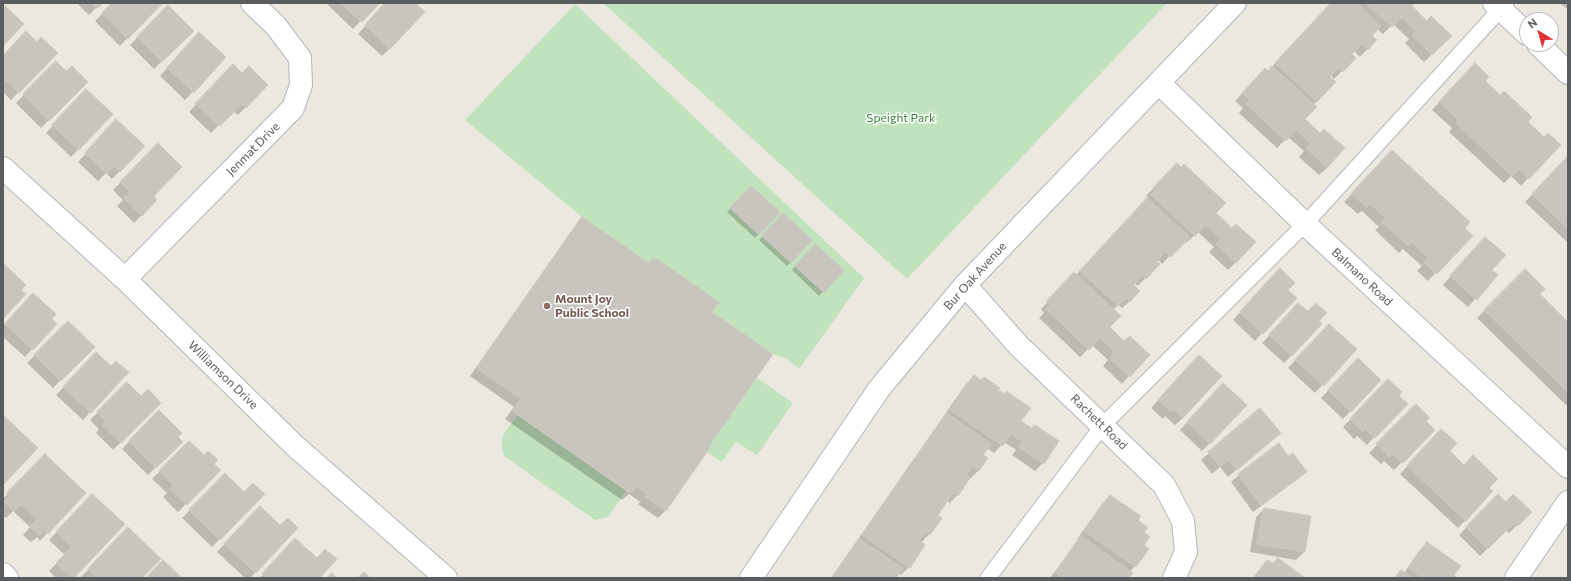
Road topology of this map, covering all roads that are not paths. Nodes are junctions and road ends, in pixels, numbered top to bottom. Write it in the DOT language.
graph roads {
  1 [pos="252,3"];
  2 [pos="1235,3"];
  3 [pos="1501,5"];
  4 [pos="1519,25"];
  5 [pos="1546,52"];
  6 [pos="1568,73"];
  7 [pos="1159,83"];
  8 [pos="3,168"];
  9 [pos="1305,224"];
  10 [pos="125,279"];
  11 [pos="965,285"];
  12 [pos="1103,425"];
  13 [pos="1568,467"];
  14 [pos="1568,502"];
  15 [pos="3,574"];
  16 [pos="7,578"];
  17 [pos="446,578"];
  18 [pos="752,578"];
  19 [pos="988,578"];
  20 [pos="1174,578"];
  21 [pos="1516,578"];
  1 -- 10 [label="street, Jenmat Drive"];
  2 -- 7 [label="street, Bur Oak Avenue"];
  3 -- 4 [label="street"];
  3 -- 9 [label="lane"];
  5 -- 6 [label="street"];
  7 -- 9 [label="street, Balmano Road"];
  7 -- 11 [label="street, Bur Oak Avenue"];
  8 -- 10 [label="street, Williamson Drive"];
  9 -- 12 [label="lane"];
  9 -- 13 [label="street, Balmano Road"];
  10 -- 17 [label="street, Williamson Drive"];
  11 -- 12 [label="street, Rachett Road"];
  11 -- 18 [label="street, Bur Oak Avenue"];
  12 -- 19 [label="lane"];
  12 -- 20 [label="street, Rachett Road"];
  14 -- 21 [label="street"];
  15 -- 16 [label="street"];
}
